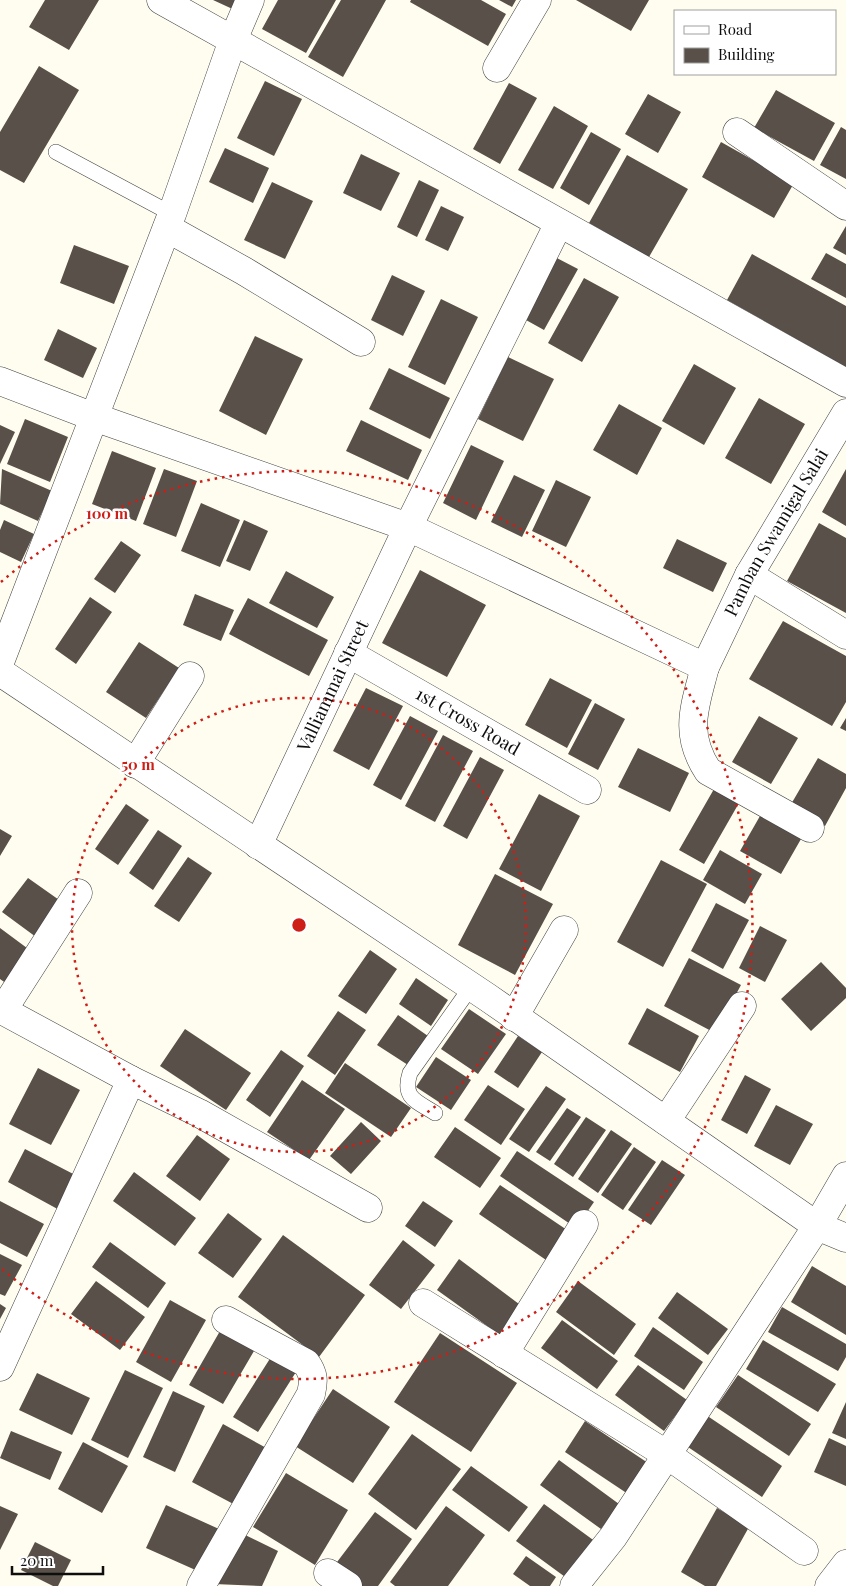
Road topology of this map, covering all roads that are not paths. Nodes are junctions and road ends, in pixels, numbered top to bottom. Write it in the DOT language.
graph roads {
  1 [pos="161,0"];
  2 [pos="250,0"];
  3 [pos="537,0"];
  4 [pos="233,40"];
  5 [pos="497,68"];
  6 [pos="737,132"];
  7 [pos="56,152"];
  8 [pos="846,206"];
  9 [pos="169,221"];
  10 [pos="559,223"];
  11 [pos="361,342"];
  12 [pos="0,381"];
  13 [pos="846,383"];
  14 [pos="846,413"];
  15 [pos="94,417"];
  16 [pos="408,527"];
  17 [pos="750,575"];
  18 [pos="846,635"];
  19 [pos="348,653"];
  20 [pos="0,662"];
  21 [pos="705,667"];
  22 [pos="0,672"];
  23 [pos="190,676"];
  24 [pos="135,764"];
  25 [pos="586,790"];
  26 [pos="810,828"];
  27 [pos="258,844"];
  28 [pos="78,893"];
  29 [pos="564,930"];
  30 [pos="472,987"];
  31 [pos="742,1006"];
  32 [pos="1,1009"];
  33 [pos="514,1017"];
  34 [pos="131,1080"];
  35 [pos="435,1113"];
  36 [pos="666,1121"];
  37 [pos="846,1176"];
  38 [pos="368,1208"];
  39 [pos="584,1224"];
  40 [pos="817,1226"];
  41 [pos="846,1238"];
  42 [pos="422,1303"];
  43 [pos="226,1320"];
  44 [pos="504,1354"];
  45 [pos="0,1367"];
  46 [pos="666,1454"];
  47 [pos="804,1551"];
  48 [pos="846,1564"];
  49 [pos="201,1586"];
  50 [pos="574,1586"];
  51 [pos="830,1586"];
  1 -- 4 [label="street"];
  2 -- 4 [label="street"];
  3 -- 5 [label="street"];
  4 -- 9 [label="street"];
  4 -- 10 [label="street"];
  6 -- 8 [label="street"];
  7 -- 9 [label="lane"];
  9 -- 11 [label="street"];
  9 -- 15 [label="street"];
  10 -- 13 [label="street"];
  10 -- 16 [label="street, Valliammai Street"];
  12 -- 15 [label="street"];
  14 -- 17 [label="street, Pamban Swamigal Salai"];
  15 -- 16 [label="street"];
  15 -- 20 [label="street"];
  16 -- 19 [label="street, Valliammai Street"];
  16 -- 21 [label="street"];
  17 -- 18 [label="street"];
  17 -- 21 [label="street, Pamban Swamigal Salai"];
  19 -- 25 [label="street, 1st Cross Road"];
  19 -- 27 [label="street, Valliammai Street"];
  21 -- 26 [label="street, Pamban Swamigal Salai"];
  22 -- 24 [label="street"];
  23 -- 24 [label="street"];
  24 -- 27 [label="street"];
  27 -- 30 [label="street"];
  28 -- 32 [label="street"];
  29 -- 33 [label="street"];
  30 -- 33 [label="street"];
  30 -- 35 [label="lane"];
  31 -- 36 [label="street"];
  32 -- 34 [label="street"];
  33 -- 36 [label="street"];
  34 -- 38 [label="street"];
  34 -- 45 [label="street"];
  36 -- 40 [label="street"];
  37 -- 40 [label="street"];
  39 -- 44 [label="street"];
  40 -- 41 [label="street"];
  40 -- 46 [label="street"];
  42 -- 44 [label="street"];
  43 -- 49 [label="street"];
  44 -- 46 [label="street"];
  46 -- 47 [label="street"];
  46 -- 50 [label="street"];
  48 -- 51 [label="street"];
}
